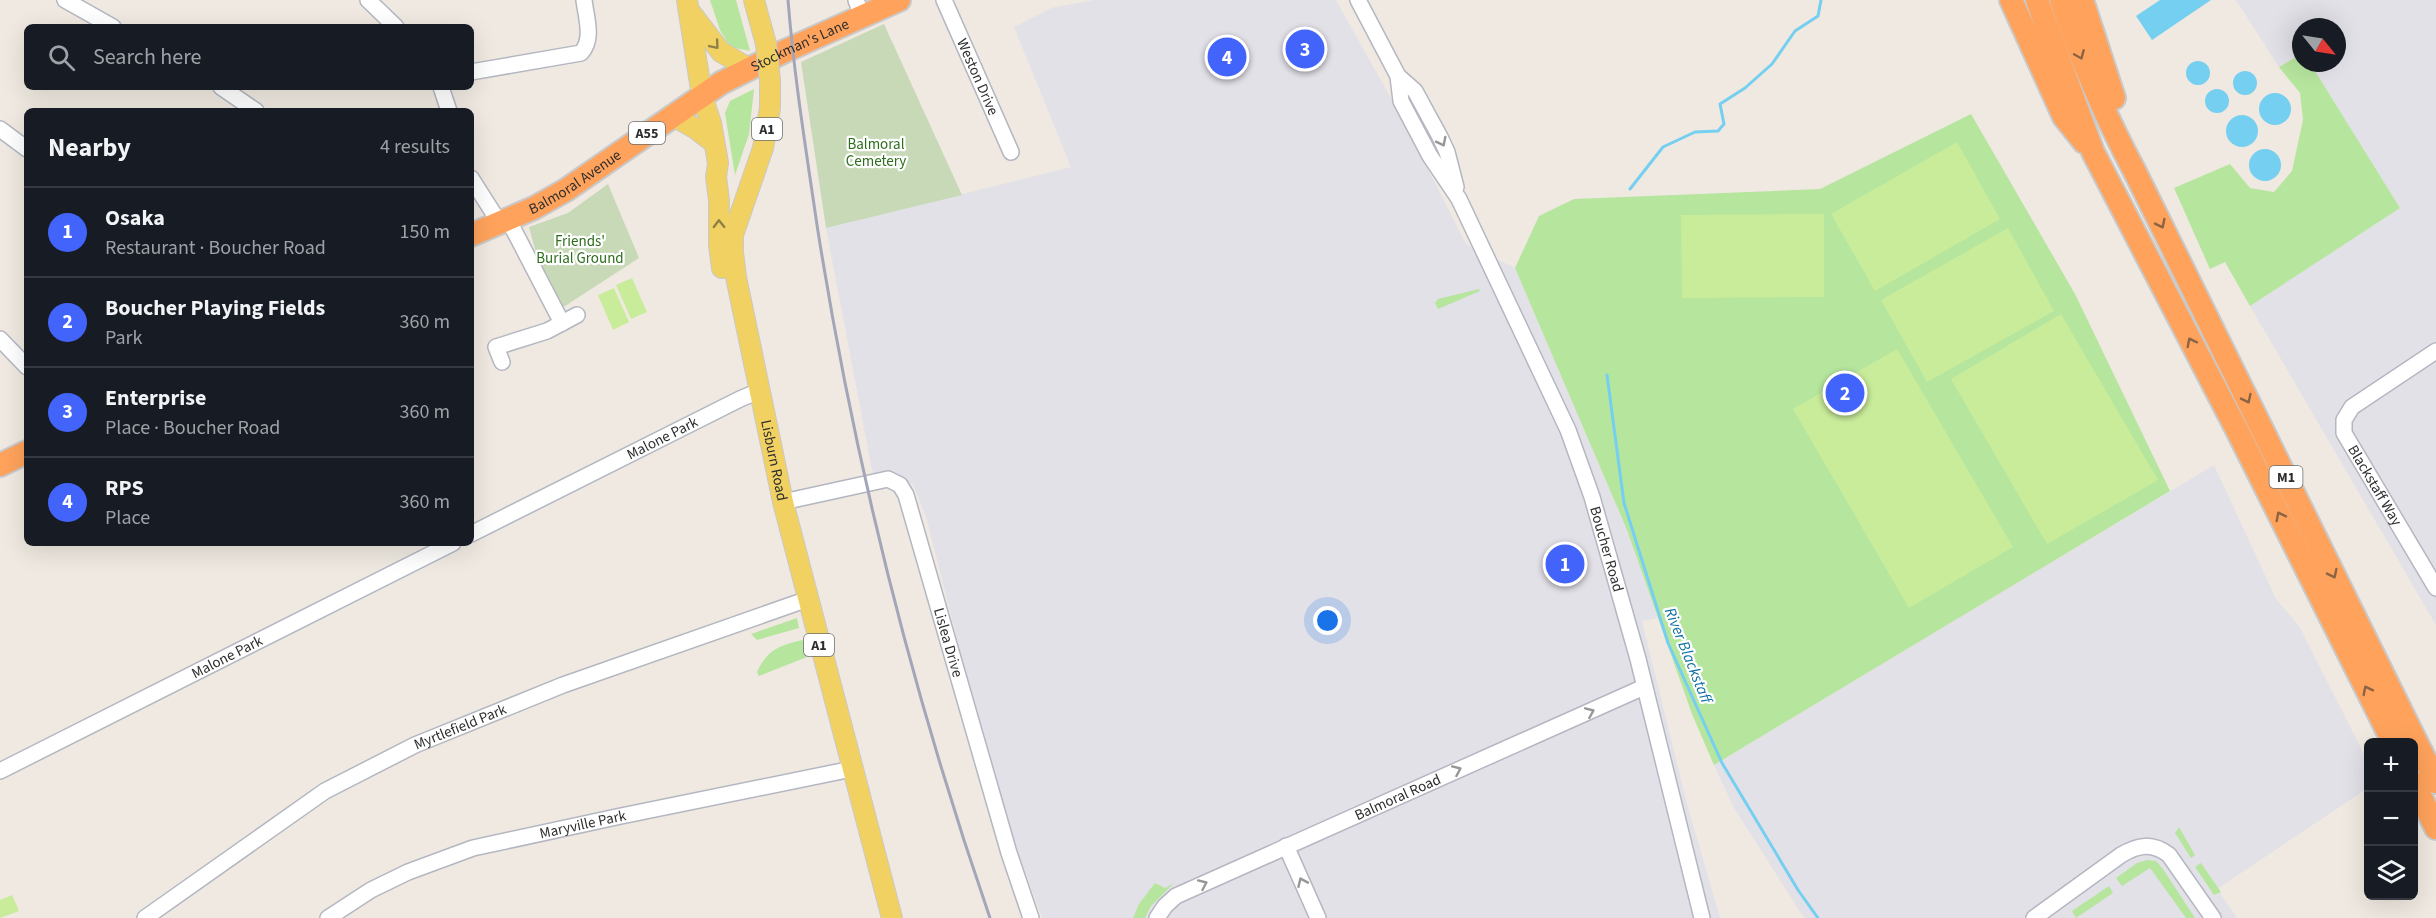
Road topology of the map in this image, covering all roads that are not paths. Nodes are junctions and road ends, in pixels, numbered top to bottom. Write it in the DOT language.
graph roads {
  1 [pos="65,0"];
  2 [pos="368,0"];
  3 [pos="584,0"];
  4 [pos="754,0"];
  5 [pos="899,0"];
  6 [pos="944,0"];
  7 [pos="1358,0"];
  8 [pos="2012,0"];
  9 [pos="2037,0"];
  10 [pos="2061,0"];
  11 [pos="2082,0"];
  12 [pos="688,6"];
  13 [pos="859,8"];
  14 [pos="108,24"];
  15 [pos="393,24"];
  16 [pos="750,69"];
  17 [pos="474,71"];
  18 [pos="225,90"];
  19 [pos="442,90"];
  20 [pos="702,96"];
  21 [pos="252,108"];
  22 [pos="448,108"];
  23 [pos="672,115"];
  24 [pos="0,129"];
  25 [pos="713,142"];
  26 [pos="24,146"];
  27 [pos="1011,152"];
  28 [pos="2093,152"];
  29 [pos="718,163"];
  30 [pos="2135,172"];
  31 [pos="474,182"];
  32 [pos="504,221"];
  33 [pos="735,224"];
  34 [pos="474,234"];
  35 [pos="577,315"];
  36 [pos="744,318"];
  37 [pos="562,323"];
  38 [pos="0,339"];
  39 [pos="2436,351"];
  40 [pos="502,362"];
  41 [pos="24,364"];
  42 [pos="759,391"];
  43 [pos="24,453"];
  44 [pos="0,465"];
  45 [pos="783,502"];
  46 [pos="474,532"];
  47 [pos="447,546"];
  48 [pos="2436,588"];
  49 [pos="808,599"];
  50 [pos="1644,687"];
  51 [pos="2391,738"];
  52 [pos="852,769"];
  53 [pos="0,771"];
  54 [pos="2436,782"];
  55 [pos="2418,791"];
  56 [pos="2436,828"];
  57 [pos="1286,846"];
  58 [pos="145,918"];
  59 [pos="328,918"];
  60 [pos="892,918"];
  61 [pos="1031,918"];
  62 [pos="1157,918"];
  63 [pos="1318,918"];
  64 [pos="1702,918"];
  65 [pos="2034,918"];
  66 [pos="2213,918"];
  1 -- 14 [label="street"];
  2 -- 15 [label="street"];
  3 -- 17 [label="street"];
  4 -- 33 [label="main road, Lisburn Road / A1, bridge"];
  5 -- 13 [label="highway, Stockman's Lane / A55"];
  6 -- 27 [label="street, Weston Drive"];
  7 -- 50 [label="street, Boucher Road"];
  8 -- 28 [label="highway, M1"];
  9 -- 28 [label="highway, M1"];
  10 -- 30 [label="highway, M1, one-way"];
  11 -- 30 [label="highway, M1"];
  12 -- 16 [label="main road, one-way"];
  12 -- 20 [label="main road, A1"];
  13 -- 16 [label="highway, Stockman's Lane / A55"];
  16 -- 20 [label="highway, Stockman's Lane / A55"];
  18 -- 21 [label="street"];
  19 -- 22 [label="street"];
  20 -- 23 [label="highway, Balmoral Avenue / A55"];
  20 -- 25 [label="main road, A1"];
  23 -- 25 [label="main road"];
  23 -- 32 [label="highway, Balmoral Avenue / A55"];
  24 -- 26 [label="street"];
  25 -- 29 [label="main road, A1"];
  51 -- 28 [label="highway, M1, one-way"];
  29 -- 33 [label="main road, A1"];
  36 -- 29 [label="main road, A1, one-way"];
  30 -- 54 [label="highway, M1, one-way"];
  31 -- 32 [label="street"];
  32 -- 34 [label="highway, Balmoral Avenue / A55"];
  32 -- 37 [label="street"];
  33 -- 36 [label="main road, Lisburn Road / A1"];
  35 -- 37 [label="street"];
  36 -- 42 [label="main road, Lisburn Road / A1"];
  37 -- 40 [label="street"];
  38 -- 41 [label="street"];
  39 -- 48 [label="street, Blackstaff Way"];
  42 -- 45 [label="main road, Lisburn Road / A1"];
  42 -- 46 [label="street, Malone Park"];
  43 -- 44 [label="highway"];
  45 -- 49 [label="main road, Lisburn Road / A1"];
  45 -- 61 [label="street, Lislea Drive"];
  47 -- 53 [label="street, Malone Park"];
  49 -- 52 [label="main road, Lisburn Road / A1"];
  49 -- 58 [label="street, Myrtlefield Park"];
  57 -- 50 [label="street, Balmoral Road, one-way"];
  50 -- 64 [label="street, Boucher Road"];
  52 -- 59 [label="street, Maryville Park"];
  52 -- 60 [label="main road, Lisburn Road / A1"];
  55 -- 56 [label="highway"];
  62 -- 57 [label="street, Balmoral Road, one-way"];
  63 -- 57 [label="street, one-way"];
  65 -- 66 [label="street"];
}
